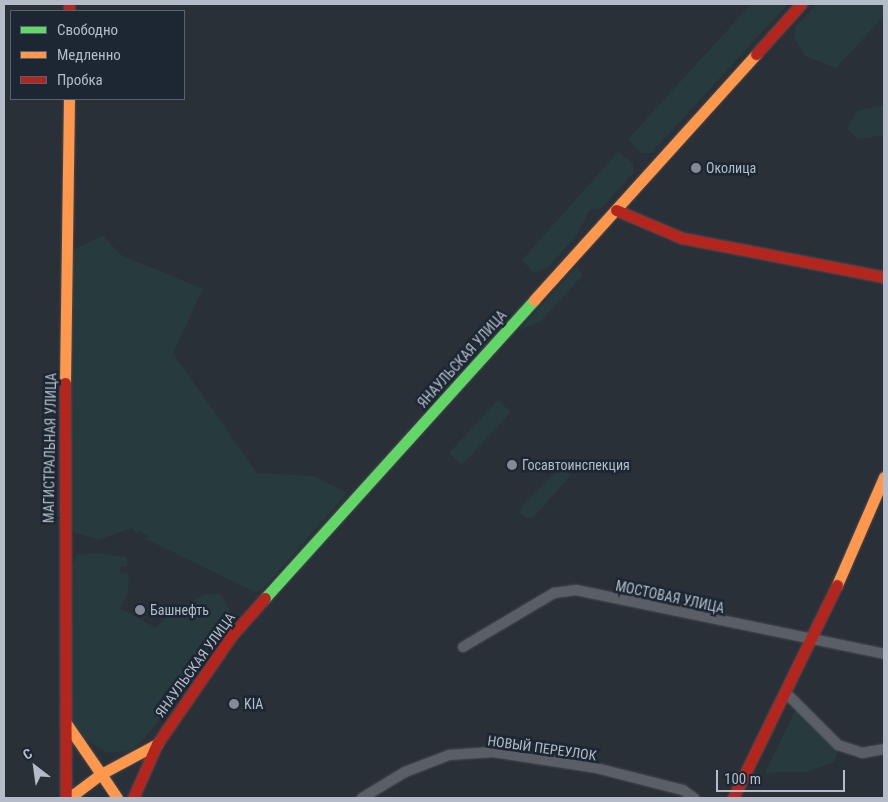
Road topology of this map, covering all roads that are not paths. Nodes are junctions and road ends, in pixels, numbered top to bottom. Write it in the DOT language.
graph roads {
  1 [pos="801,4"];
  2 [pos="69,100"];
  3 [pos="616,210"];
  4 [pos="884,277"];
  5 [pos="884,477"];
  6 [pos="812,642"];
  7 [pos="463,647"];
  8 [pos="884,654"];
  9 [pos="786,693"];
  10 [pos="65,721"];
  11 [pos="157,744"];
  12 [pos="884,749"];
  13 [pos="101,774"];
  14 [pos="68,798"];
  15 [pos="117,798"];
  16 [pos="133,798"];
  17 [pos="362,798"];
  18 [pos="694,798"];
  19 [pos="733,798"];
  1 -- 3 [label="main road, ЯНАУЛЬСКАЯ УЛИЦА"];
  2 -- 10 [label="main road, МАГИСТРАЛЬНАЯ УЛИЦА"];
  3 -- 4 [label="main road"];
  3 -- 11 [label="main road, ЯНАУЛЬСКАЯ УЛИЦА"];
  5 -- 6 [label="main road"];
  6 -- 7 [label="street, МОСТОВАЯ УЛИЦА"];
  6 -- 8 [label="street, МОСТОВАЯ УЛИЦА"];
  6 -- 9 [label="main road"];
  9 -- 12 [label="street"];
  9 -- 19 [label="main road"];
  10 -- 13 [label="main road"];
  10 -- 14 [label="main road, МАГИСТРАЛЬНАЯ УЛИЦА"];
  11 -- 13 [label="main road, МАГИСТРАЛЬНАЯ УЛИЦА"];
  11 -- 16 [label="main road"];
  13 -- 14 [label="main road, МАГИСТРАЛЬНАЯ УЛИЦА"];
  13 -- 15 [label="main road"];
  17 -- 18 [label="street, НОВЫЙ ПЕРЕУЛОК"];
}
